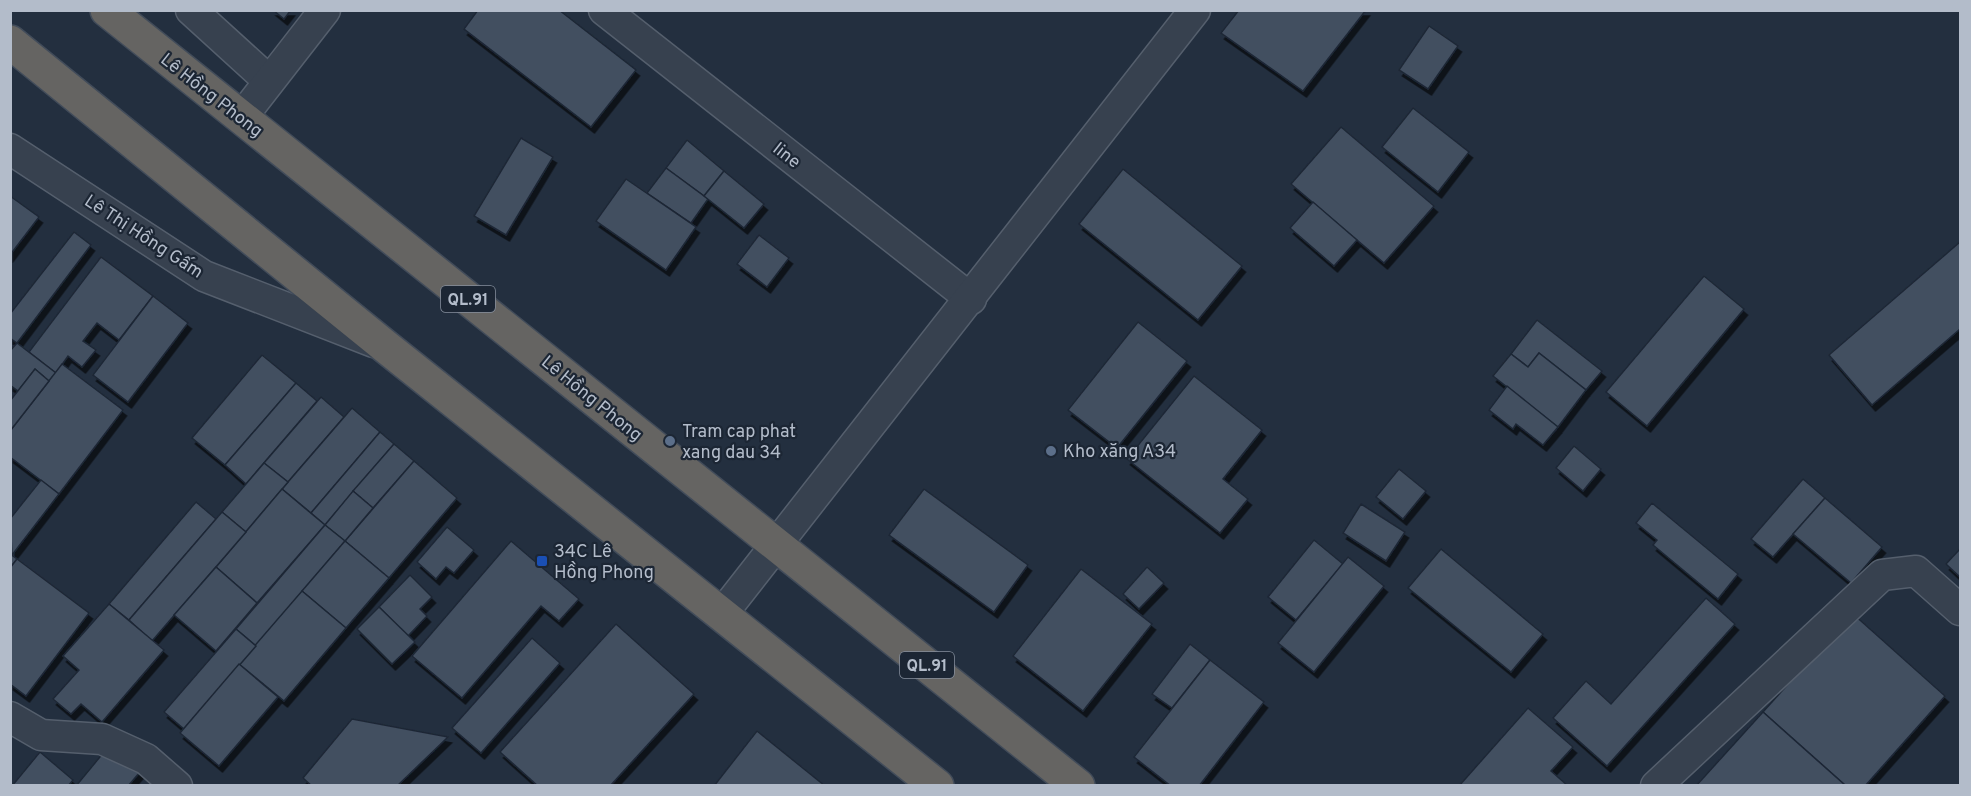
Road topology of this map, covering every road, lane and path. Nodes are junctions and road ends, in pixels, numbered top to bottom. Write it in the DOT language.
graph roads {
  1 [pos="107,10"];
  2 [pos="191,10"];
  3 [pos="325,10"];
  4 [pos="604,10"];
  5 [pos="1195,10"];
  6 [pos="10,42"];
  7 [pos="269,81"];
  8 [pos="241,118"];
  9 [pos="10,149"];
  10 [pos="971,299"];
  11 [pos="386,347"];
  12 [pos="776,544"];
  13 [pos="1960,610"];
  14 [pos="722,614"];
  15 [pos="10,717"];
  16 [pos="177,786"];
  17 [pos="937,786"];
  18 [pos="1078,786"];
  19 [pos="1656,786"];
  1 -- 8 [label="highway, Lê Hồng Phong / QL.91"];
  2 -- 7 [label="street"];
  3 -- 7 [label="street"];
  4 -- 10 [label="street, line"];
  5 -- 10 [label="street"];
  6 -- 11 [label="highway"];
  7 -- 8 [label="street"];
  8 -- 12 [label="highway, Lê Hồng Phong / QL.91"];
  9 -- 11 [label="street, Lê Thị Hồng Gấm"];
  10 -- 12 [label="street"];
  11 -- 14 [label="highway"];
  12 -- 14 [label="street"];
  12 -- 18 [label="highway, Lê Hồng Phong / QL.91"];
  13 -- 19 [label="street"];
  14 -- 17 [label="highway"];
  15 -- 16 [label="street"];
}
